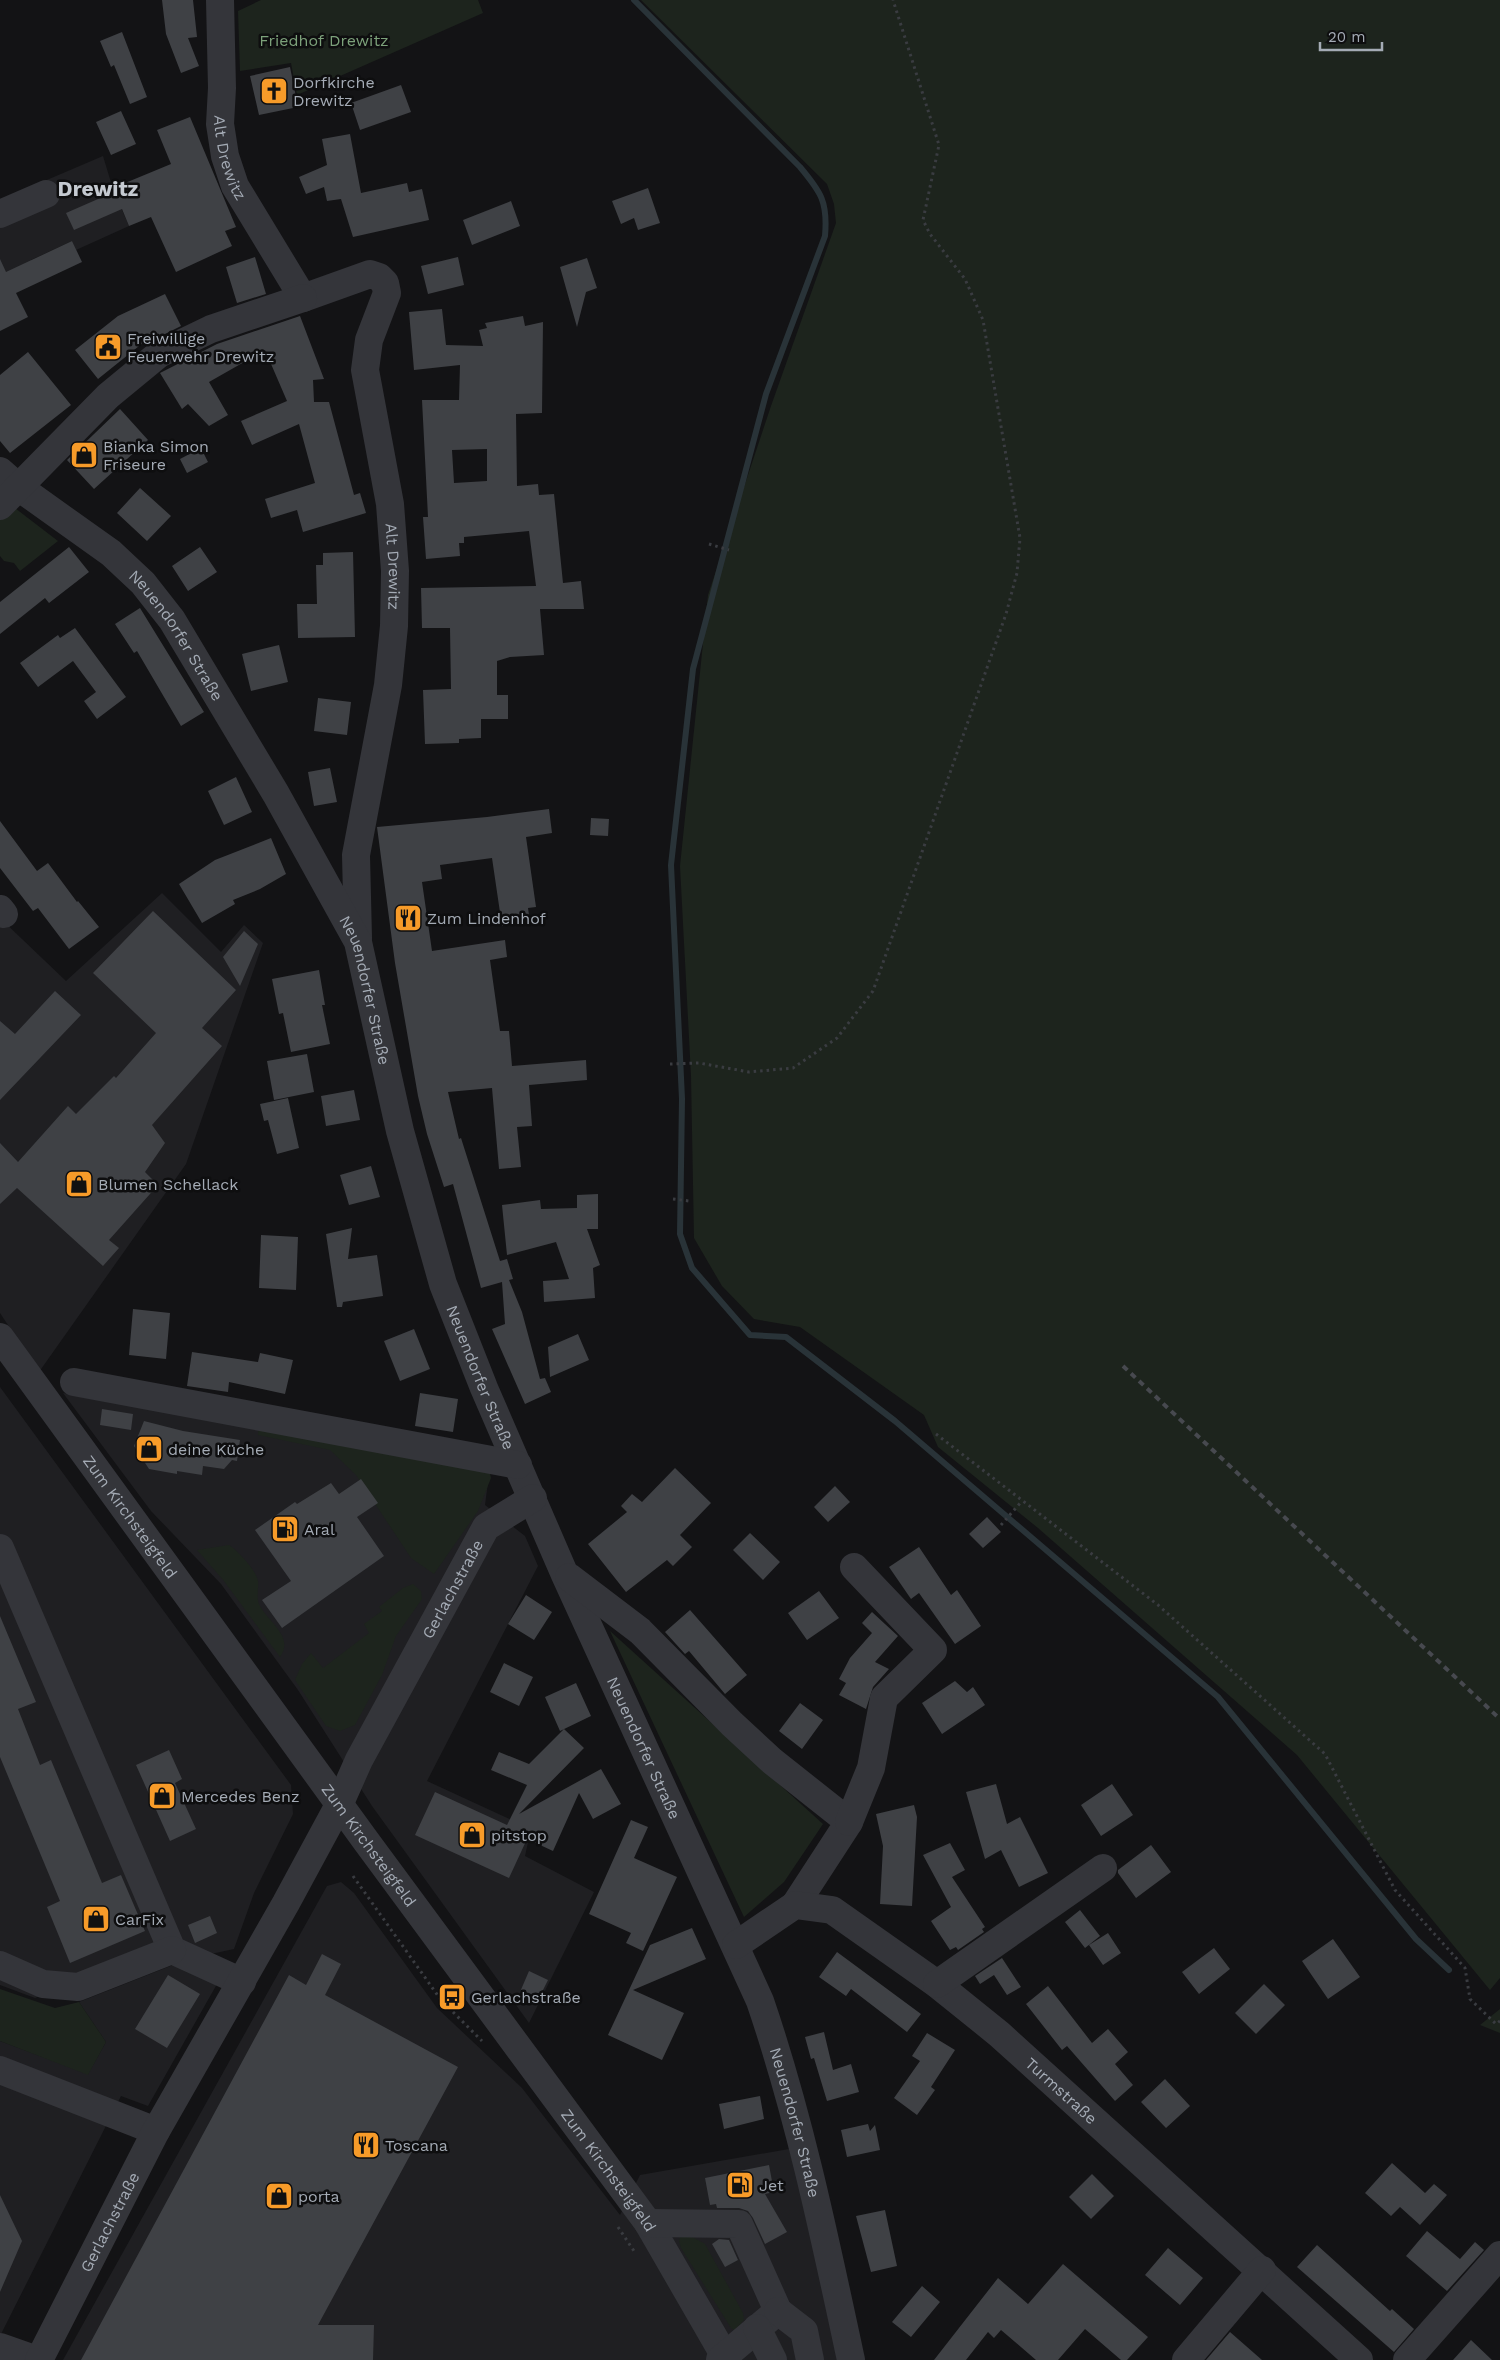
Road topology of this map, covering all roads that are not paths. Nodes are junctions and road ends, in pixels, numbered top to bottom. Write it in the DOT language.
graph roads {
  1 [pos="220,0"];
  2 [pos="46,194"];
  3 [pos="0,214"];
  4 [pos="303,298"];
  5 [pos="6,487"];
  6 [pos="358,942"];
  7 [pos="0,1337"];
  8 [pos="74,1382"];
  9 [pos="518,1465"];
  10 [pos="533,1498"];
  11 [pos="0,1548"];
  12 [pos="854,1567"];
  13 [pos="565,1575"];
  14 [pos="340,1805"];
  15 [pos="849,1822"];
  16 [pos="1103,1868"];
  17 [pos="795,1905"];
  18 [pos="736,1945"];
  19 [pos="172,1950"];
  20 [pos="0,1965"];
  21 [pos="242,1982"];
  22 [pos="937,1984"];
  23 [pos="0,2070"];
  24 [pos="156,2131"];
  25 [pos="648,2223"];
  26 [pos="1500,2255"];
  27 [pos="1262,2270"];
  28 [pos="768,2320"];
  29 [pos="0,2346"];
  30 [pos="724,2359"];
  31 [pos="38,2360"];
  32 [pos="773,2360"];
  33 [pos="810,2360"];
  34 [pos="851,2360"];
  35 [pos="1186,2360"];
  36 [pos="1360,2360"];
  37 [pos="1407,2360"];
  1 -- 4 [label="street, Alt Drewitz"];
  2 -- 3 [label="street"];
  4 -- 5 [label="street, Alt Drewitz"];
  4 -- 6 [label="street, Alt Drewitz"];
  5 -- 6 [label="street, Neuendorfer Straße"];
  6 -- 9 [label="street, Neuendorfer Straße"];
  7 -- 14 [label="street, Zum Kirchsteigfeld"];
  8 -- 9 [label="street"];
  9 -- 10 [label="street, Neuendorfer Straße"];
  10 -- 13 [label="street, Neuendorfer Straße"];
  10 -- 14 [label="street, Gerlachstraße"];
  11 -- 19 [label="street"];
  12 -- 15 [label="street"];
  13 -- 15 [label="street"];
  13 -- 18 [label="street, Neuendorfer Straße"];
  14 -- 21 [label="street, Gerlachstraße"];
  14 -- 25 [label="street, Zum Kirchsteigfeld"];
  15 -- 17 [label="street"];
  16 -- 22 [label="street"];
  17 -- 18 [label="street"];
  17 -- 22 [label="street, Turmstraße"];
  18 -- 34 [label="street, Neuendorfer Straße"];
  19 -- 20 [label="street"];
  19 -- 21 [label="street"];
  21 -- 24 [label="street, Gerlachstraße"];
  22 -- 27 [label="street, Turmstraße"];
  23 -- 24 [label="street"];
  24 -- 31 [label="street, Gerlachstraße"];
  25 -- 28 [label="street"];
  25 -- 30 [label="street, Zum Kirchsteigfeld"];
  26 -- 37 [label="street"];
  27 -- 35 [label="street"];
  27 -- 36 [label="street, Turmstraße"];
  28 -- 30 [label="street"];
  28 -- 32 [label="street"];
  28 -- 33 [label="street"];
  29 -- 31 [label="street"];
}
